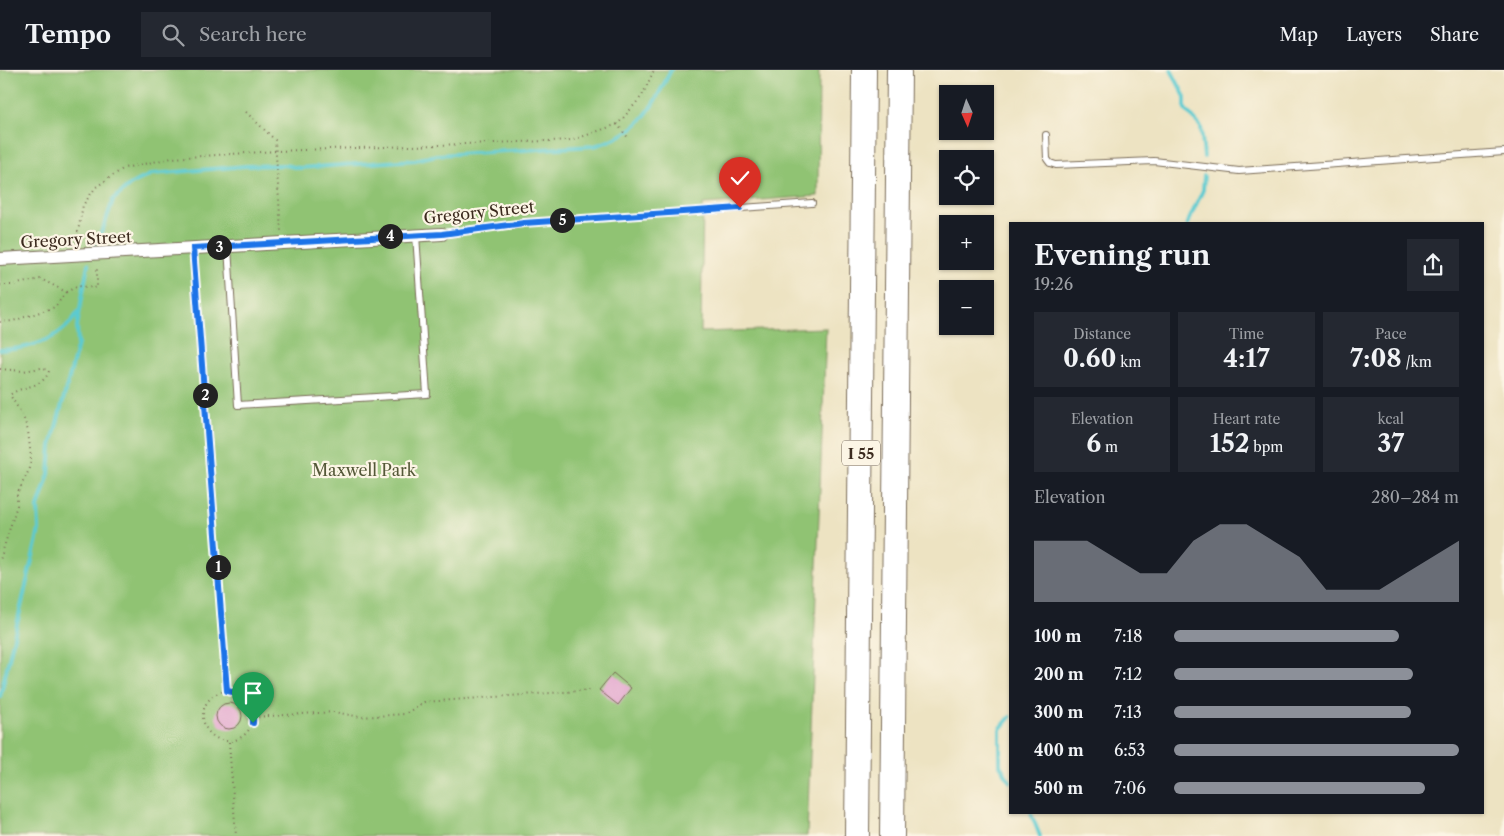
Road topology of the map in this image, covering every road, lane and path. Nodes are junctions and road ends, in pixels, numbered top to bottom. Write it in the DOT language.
graph roads {
  1 [pos="654,70"];
  2 [pos="864,70"];
  3 [pos="899,70"];
  4 [pos="246,112"];
  5 [pos="617,124"];
  6 [pos="1046,135"];
  7 [pos="629,139"];
  8 [pos="276,151"];
  9 [pos="1504,152"];
  10 [pos="812,203"];
  11 [pos="442,234"];
  12 [pos="416,235"];
  13 [pos="282,243"];
  14 [pos="228,246"];
  15 [pos="193,248"];
  16 [pos="74,255"];
  17 [pos="0,260"];
  18 [pos="96,264"];
  19 [pos="0,285"];
  20 [pos="66,292"];
  21 [pos="0,322"];
  22 [pos="0,369"];
  23 [pos="214,520"];
  24 [pos="0,560"];
  25 [pos="593,690"];
  26 [pos="227,691"];
  27 [pos="253,718"];
  28 [pos="229,742"];
  29 [pos="236,836"];
  30 [pos="856,836"];
  31 [pos="892,836"];
  1 -- 5 [label="path"];
  2 -- 30 [label="highway, I 55"];
  3 -- 31 [label="highway, I 55"];
  4 -- 8 [label="path"];
  5 -- 7 [label="path"];
  5 -- 8 [label="path"];
  6 -- 9 [label="lane"];
  8 -- 13 [label="path"];
  8 -- 16 [label="path"];
  10 -- 11 [label="lane, Gregory Street"];
  11 -- 12 [label="street, Gregory Street"];
  12 -- 13 [label="street, Gregory Street"];
  12 -- 14 [label="lane"];
  13 -- 14 [label="street, Gregory Street"];
  14 -- 15 [label="street, Gregory Street"];
  15 -- 16 [label="street, Gregory Street"];
  15 -- 23 [label="lane"];
  16 -- 17 [label="street, Gregory Street"];
  18 -- 20 [label="path"];
  19 -- 20 [label="path"];
  20 -- 21 [label="path"];
  22 -- 24 [label="path"];
  23 -- 26 [label="path"];
  25 -- 27 [label="path"];
  26 -- 27 [label="path"];
  26 -- 28 [label="path"];
  27 -- 28 [label="path"];
  28 -- 29 [label="path"];
}
